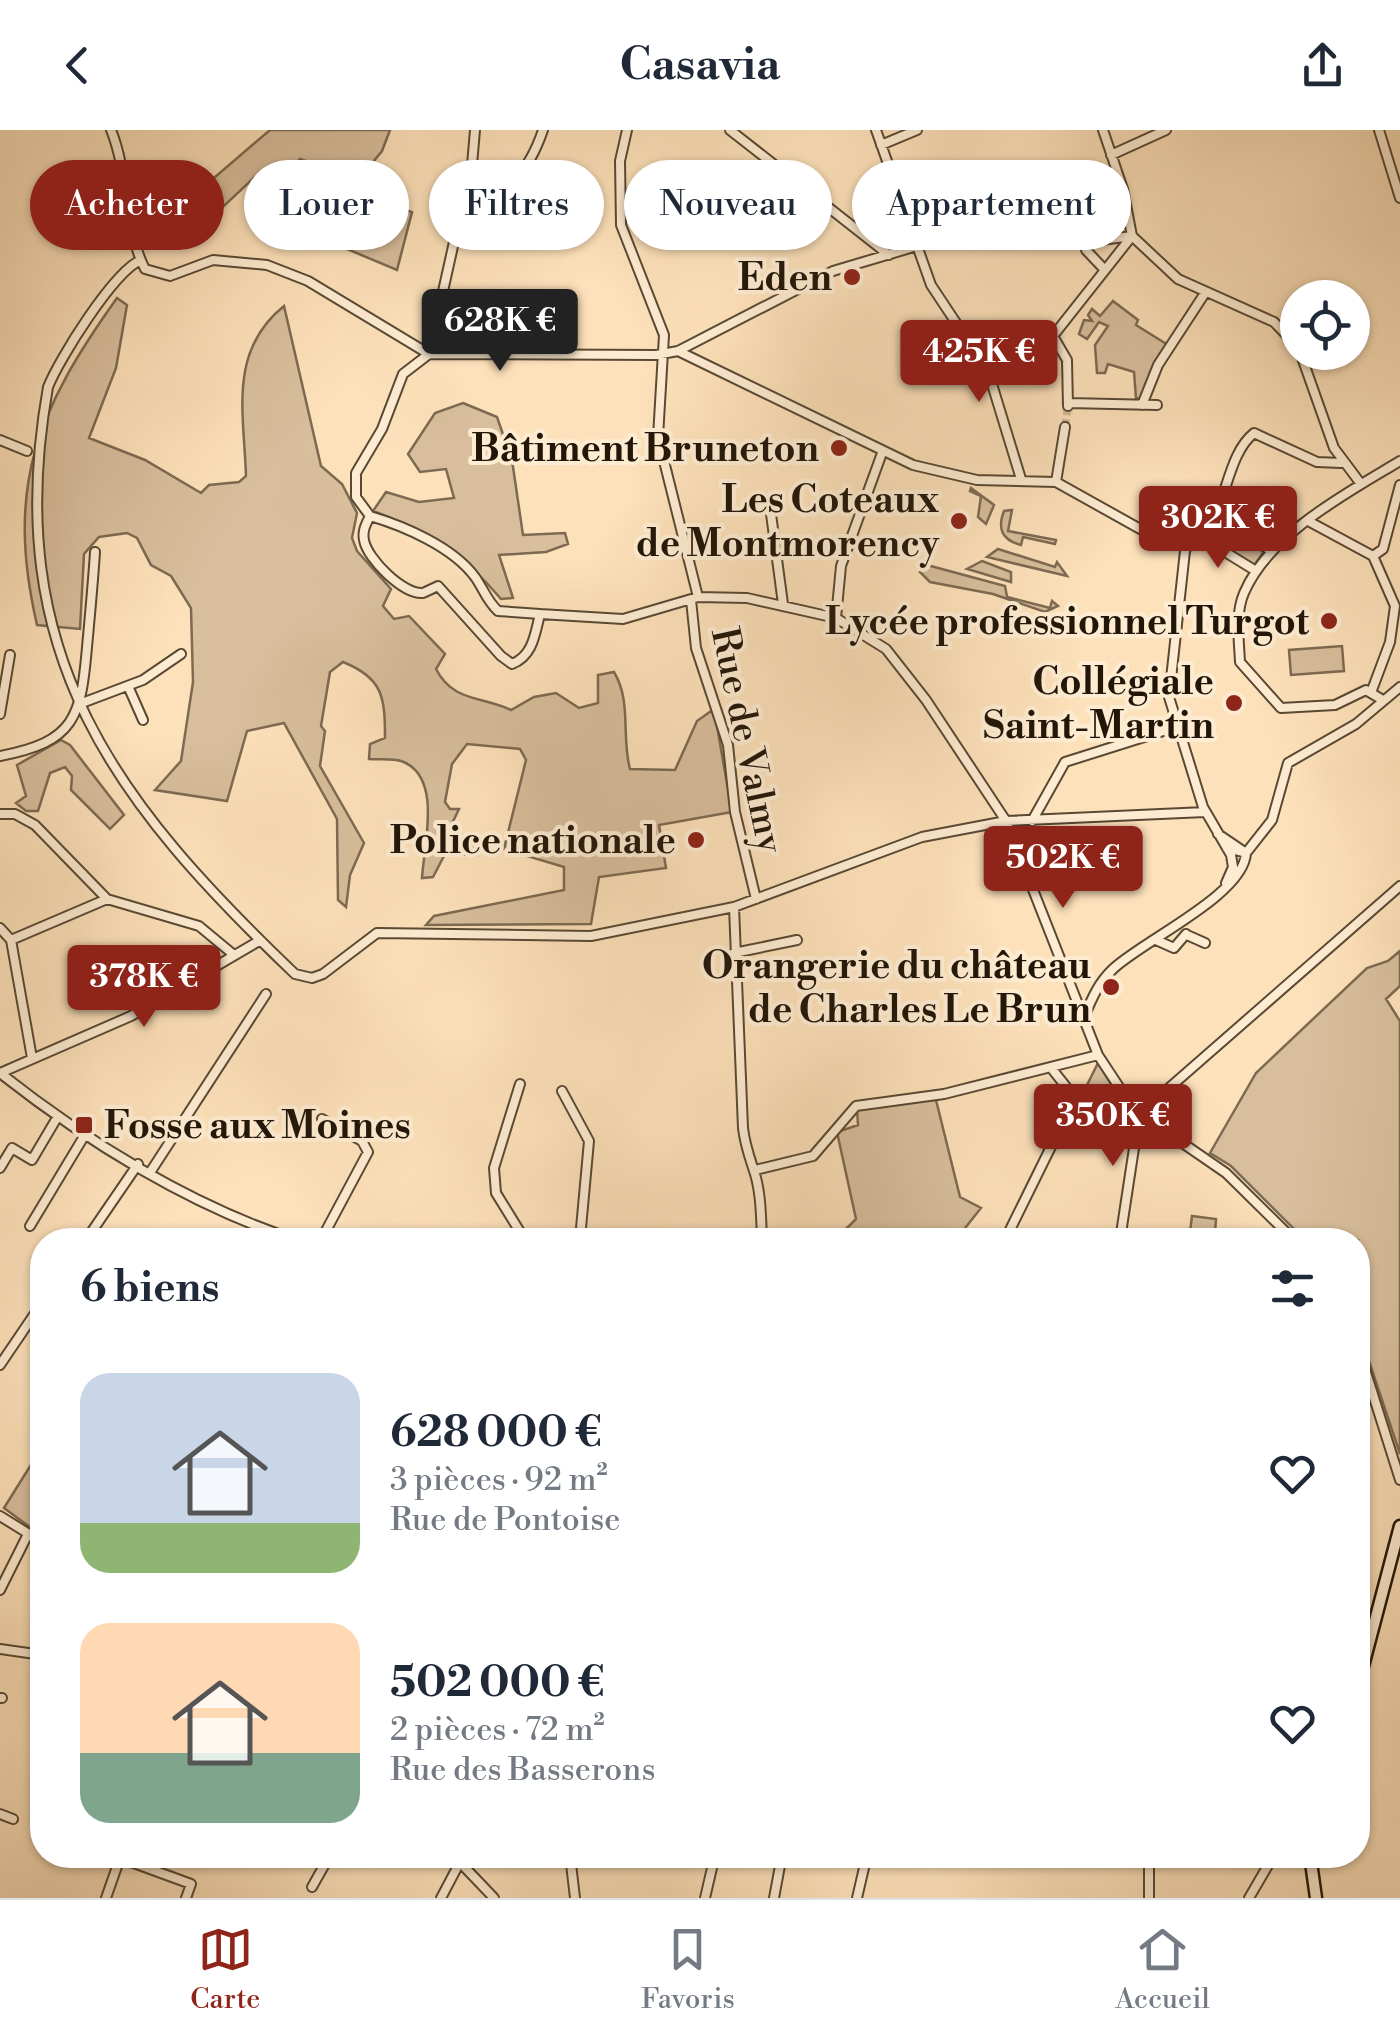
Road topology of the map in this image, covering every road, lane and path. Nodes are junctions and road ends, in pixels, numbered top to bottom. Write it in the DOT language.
graph roads {
  1 [pos="111,130"];
  2 [pos="475,130"];
  3 [pos="543,130"];
  4 [pos="628,130"];
  5 [pos="730,130"];
  6 [pos="876,130"];
  7 [pos="916,130"];
  8 [pos="1103,130"];
  9 [pos="1166,130"];
  10 [pos="1379,130"];
  11 [pos="881,145"];
  12 [pos="1111,155"];
  13 [pos="472,160"];
  14 [pos="530,160"];
  15 [pos="886,160"];
  16 [pos="1400,198"];
  17 [pos="1132,236"];
  18 [pos="452,250"];
  19 [pos="905,250"];
  20 [pos="918,250"];
  21 [pos="1086,250"];
  22 [pos="889,255"];
  23 [pos="141,260"];
  24 [pos="1104,268"];
  25 [pos="1206,293"];
  26 [pos="1280,329"];
  27 [pos="702,340"];
  28 [pos="678,351"];
  29 [pos="429,354"];
  30 [pos="662,354"];
  31 [pos="697,360"];
  32 [pos="1306,370"];
  33 [pos="1142,405"];
  34 [pos="1158,405"];
  35 [pos="1065,428"];
  36 [pos="0,440"];
  37 [pos="26,451"];
  38 [pos="882,453"];
  39 [pos="24,462"];
  40 [pos="1398,462"];
  41 [pos="1341,463"];
  42 [pos="1400,476"];
  43 [pos="1021,479"];
  44 [pos="1056,482"];
  45 [pos="1361,484"];
  46 [pos="1400,485"];
  47 [pos="1216,513"];
  48 [pos="771,514"];
  49 [pos="370,516"];
  50 [pos="1310,522"];
  51 [pos="1192,538"];
  52 [pos="1271,551"];
  53 [pos="95,552"];
  54 [pos="1373,556"];
  55 [pos="1256,571"];
  56 [pos="694,598"];
  57 [pos="783,604"];
  58 [pos="540,614"];
  59 [pos="836,618"];
  60 [pos="181,654"];
  61 [pos="10,655"];
  62 [pos="128,686"];
  63 [pos="1400,686"];
  64 [pos="1372,690"];
  65 [pos="1381,699"];
  66 [pos="82,703"];
  67 [pos="0,714"];
  68 [pos="61,714"];
  69 [pos="144,720"];
  70 [pos="68,725"];
  71 [pos="1176,727"];
  72 [pos="74,734"];
  73 [pos="0,756"];
  74 [pos="129,809"];
  75 [pos="1205,812"];
  76 [pos="0,814"];
  77 [pos="1032,821"];
  78 [pos="1006,822"];
  79 [pos="1218,833"];
  80 [pos="1227,848"];
  81 [pos="1246,853"];
  82 [pos="1226,884"];
  83 [pos="1400,886"];
  84 [pos="108,899"];
  85 [pos="756,899"];
  86 [pos="734,906"];
  87 [pos="0,928"];
  88 [pos="1175,928"];
  89 [pos="1186,934"];
  90 [pos="11,940"];
  91 [pos="797,940"];
  92 [pos="1156,940"];
  93 [pos="259,941"];
  94 [pos="1205,943"];
  95 [pos="734,953"];
  96 [pos="234,955"];
  97 [pos="266,994"];
  98 [pos="1085,1016"];
  99 [pos="1098,1055"];
  100 [pos="32,1058"];
  101 [pos="1052,1069"];
  102 [pos="0,1073"];
  103 [pos="520,1084"];
  104 [pos="562,1091"];
  105 [pos="1125,1096"];
  106 [pos="1075,1098"];
  107 [pos="1145,1109"];
  108 [pos="58,1116"];
  109 [pos="322,1119"];
  110 [pos="86,1133"];
  111 [pos="138,1164"];
  112 [pos="0,1168"];
  113 [pos="755,1170"];
  114 [pos="151,1172"];
  115 [pos="30,1226"];
  116 [pos="94,1228"];
  117 [pos="263,1228"];
  118 [pos="327,1228"];
  119 [pos="518,1228"];
  120 [pos="581,1228"];
  121 [pos="767,1228"];
  122 [pos="1011,1228"];
  123 [pos="1122,1228"];
  124 [pos="1282,1228"];
  125 [pos="30,1321"];
  126 [pos="0,1365"];
  127 [pos="1370,1385"];
  128 [pos="1400,1480"];
  129 [pos="0,1516"];
  130 [pos="1400,1526"];
  131 [pos="28,1534"];
  132 [pos="1398,1536"];
  133 [pos="0,1590"];
  134 [pos="1370,1640"];
  135 [pos="0,1649"];
  136 [pos="30,1653"];
  137 [pos="0,1814"];
  138 [pos="13,1819"];
  139 [pos="116,1868"];
  140 [pos="148,1868"];
  141 [pos="323,1868"];
  142 [pos="453,1868"];
  143 [pos="466,1868"];
  144 [pos="571,1868"];
  145 [pos="712,1868"];
  146 [pos="780,1868"];
  147 [pos="864,1868"];
  148 [pos="1149,1868"];
  149 [pos="1266,1868"];
  150 [pos="1312,1868"];
  151 [pos="312,1887"];
  152 [pos="106,1898"];
  153 [pos="186,1898"];
  154 [pos="441,1898"];
  155 [pos="494,1898"];
  156 [pos="574,1898"];
  157 [pos="705,1898"];
  158 [pos="774,1898"];
  159 [pos="857,1898"];
  160 [pos="1149,1898"];
  161 [pos="1249,1898"];
  162 [pos="1316,1898"];
  1 -- 23 [label="street"];
  2 -- 13 [label="street"];
  3 -- 14 [label="street"];
  4 -- 30 [label="street, Rue de Valmy"];
  5 -- 22 [label="street"];
  6 -- 11 [label="street"];
  7 -- 11 [label="street"];
  8 -- 12 [label="street"];
  9 -- 12 [label="street"];
  10 -- 16 [label="street"];
  11 -- 15 [label="street"];
  12 -- 17 [label="street"];
  17 -- 24 [label="street"];
  17 -- 25 [label="street"];
  18 -- 29 [label="street"];
  19 -- 22 [label="street"];
  20 -- 43 [label="street"];
  21 -- 24 [label="street"];
  22 -- 27 [label="street"];
  23 -- 29 [label="street"];
  23 -- 37 [label="street"];
  24 -- 33 [label="street"];
  25 -- 26 [label="street"];
  25 -- 33 [label="street"];
  27 -- 28 [label="street"];
  27 -- 31 [label="street"];
  28 -- 30 [label="street"];
  28 -- 31 [label="street"];
  29 -- 30 [label="street"];
  29 -- 49 [label="street"];
  30 -- 56 [label="street, Rue de Valmy"];
  31 -- 38 [label="street"];
  32 -- 41 [label="street"];
  33 -- 34 [label="street"];
  35 -- 44 [label="street"];
  36 -- 37 [label="street"];
  37 -- 39 [label="street"];
  38 -- 43 [label="street"];
  38 -- 59 [label="street"];
  40 -- 42 [label="street"];
  40 -- 45 [label="street"];
  41 -- 45 [label="street"];
  41 -- 47 [label="street"];
  43 -- 44 [label="street"];
  44 -- 51 [label="street"];
  45 -- 50 [label="street"];
  46 -- 54 [label="street"];
  47 -- 51 [label="street"];
  47 -- 52 [label="street"];
  48 -- 57 [label="street"];
  49 -- 58 [label="street"];
  49 -- 58 [label="street"];
  50 -- 52 [label="street"];
  50 -- 54 [label="street"];
  51 -- 55 [label="street"];
  51 -- 71 [label="street"];
  52 -- 55 [label="street"];
  53 -- 66 [label="street"];
  54 -- 64 [label="street"];
  55 -- 64 [label="street"];
  56 -- 57 [label="street"];
  56 -- 58 [label="street"];
  56 -- 85 [label="street, Rue de Valmy"];
  57 -- 59 [label="street"];
  59 -- 78 [label="street"];
  60 -- 62 [label="street"];
  61 -- 67 [label="street"];
  62 -- 66 [label="street"];
  62 -- 69 [label="street"];
  63 -- 65 [label="street"];
  64 -- 65 [label="street"];
  65 -- 81 [label="street"];
  66 -- 70 [label="street"];
  68 -- 70 [label="street"];
  70 -- 72 [label="street"];
  70 -- 73 [label="street"];
  71 -- 75 [label="street"];
  71 -- 77 [label="street"];
  74 -- 93 [label="street"];
  75 -- 77 [label="street"];
  75 -- 79 [label="street"];
  76 -- 84 [label="street"];
  77 -- 78 [label="street"];
  78 -- 85 [label="street"];
  78 -- 98 [label="street"];
  79 -- 80 [label="street"];
  79 -- 81 [label="street"];
  80 -- 81 [label="street"];
  80 -- 82 [label="street"];
  81 -- 82 [label="street"];
  82 -- 88 [label="street"];
  83 -- 107 [label="street"];
  84 -- 90 [label="street"];
  84 -- 96 [label="street"];
  85 -- 86 [label="street"];
  86 -- 93 [label="street"];
  86 -- 95 [label="street"];
  87 -- 90 [label="street"];
  88 -- 89 [label="street"];
  88 -- 92 [label="street"];
  89 -- 92 [label="street"];
  89 -- 94 [label="street"];
  90 -- 100 [label="street"];
  91 -- 95 [label="street"];
  92 -- 98 [label="street"];
  93 -- 96 [label="street"];
  95 -- 113 [label="street"];
  96 -- 100 [label="street"];
  97 -- 114 [label="street"];
  98 -- 99 [label="street"];
  99 -- 101 [label="street"];
  99 -- 105 [label="street"];
  100 -- 102 [label="street"];
  101 -- 106 [label="street"];
  101 -- 113 [label="street"];
  102 -- 108 [label="street"];
  103 -- 119 [label="street"];
  104 -- 120 [label="street"];
  105 -- 106 [label="street"];
  105 -- 107 [label="street"];
  106 -- 122 [label="street"];
  107 -- 123 [label="street"];
  107 -- 124 [label="street"];
  108 -- 110 [label="street"];
  108 -- 112 [label="street"];
  109 -- 118 [label="street"];
  110 -- 111 [label="street"];
  110 -- 115 [label="street"];
  111 -- 114 [label="street"];
  111 -- 116 [label="street"];
  113 -- 121 [label="street"];
  114 -- 117 [label="street"];
  125 -- 126 [label="street"];
  127 -- 128 [label="street"];
  129 -- 131 [label="street"];
  130 -- 132 [label="main road"];
  131 -- 133 [label="street"];
  132 -- 134 [label="main road"];
  135 -- 136 [label="street"];
  137 -- 138 [label="street"];
  139 -- 152 [label="street"];
  140 -- 153 [label="street"];
  141 -- 151 [label="street"];
  142 -- 154 [label="street"];
  143 -- 155 [label="street"];
  144 -- 156 [label="street"];
  145 -- 157 [label="street"];
  146 -- 158 [label="street"];
  147 -- 159 [label="street"];
  148 -- 160 [label="street"];
  149 -- 161 [label="street"];
  150 -- 162 [label="main road"];
}
